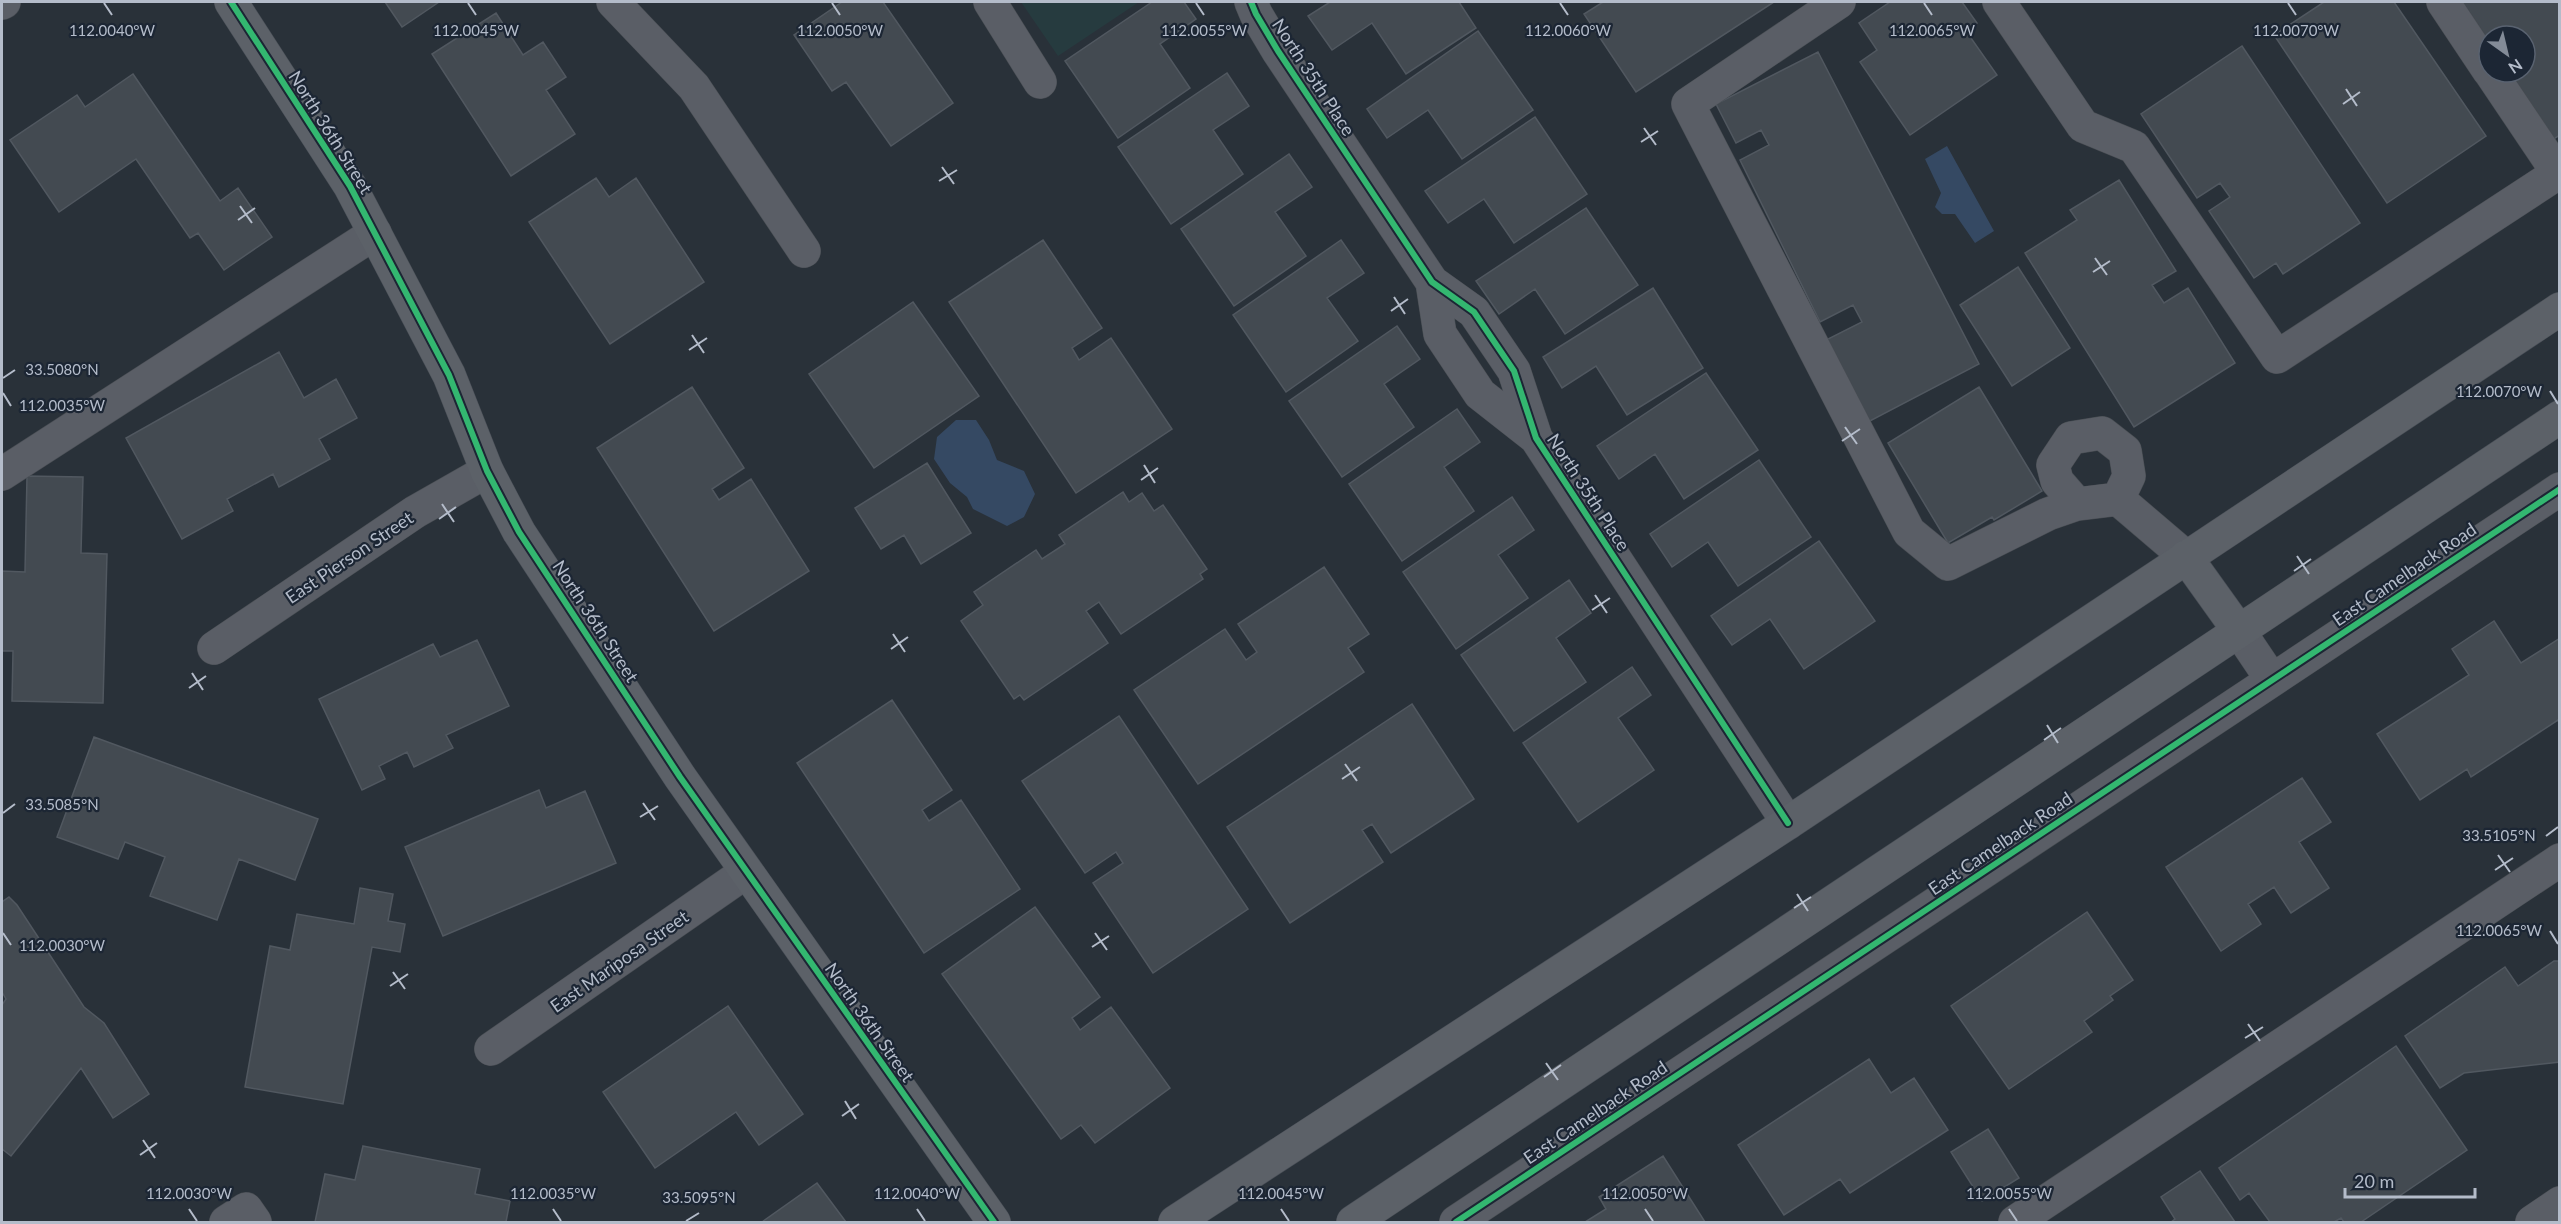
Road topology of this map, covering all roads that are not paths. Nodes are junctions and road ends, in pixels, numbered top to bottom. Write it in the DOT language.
graph roads {
  1 [pos="231,2"];
  2 [pos="614,2"];
  3 [pos="990,2"];
  4 [pos="1251,2"];
  5 [pos="1839,2"];
  6 [pos="1999,2"];
  7 [pos="2443,2"];
  8 [pos="2477,53"];
  9 [pos="1040,82"];
  10 [pos="2498,84"];
  11 [pos="2558,175"];
  12 [pos="375,233"];
  13 [pos="804,251"];
  14 [pos="2559,309"];
  15 [pos="2559,417"];
  16 [pos="487,471"];
  17 [pos="2,474"];
  18 [pos="2559,489"];
  19 [pos="2118,498"];
  20 [pos="2077,504"];
  21 [pos="2186,557"];
  22 [pos="2239,631"];
  23 [pos="214,648"];
  24 [pos="2272,680"];
  25 [pos="1788,824"];
  26 [pos="2559,860"];
  27 [pos="746,872"];
  28 [pos="491,1049"];
  29 [pos="2559,1203"];
  30 [pos="226,1222"];
  31 [pos="255,1222"];
  32 [pos="994,1222"];
  33 [pos="1175,1222"];
  34 [pos="1354,1222"];
  35 [pos="1456,1222"];
  36 [pos="2015,1222"];
  37 [pos="2532,1222"];
  1 -- 12 [label="main road, North 36th Street"];
  2 -- 13 [label="street"];
  3 -- 9 [label="street"];
  4 -- 25 [label="street, North 35th Place"];
  5 -- 20 [label="street"];
  6 -- 11 [label="street"];
  7 -- 8 [label="street"];
  10 -- 11 [label="street"];
  12 -- 16 [label="main road, North 36th Street"];
  12 -- 17 [label="street"];
  14 -- 21 [label="main road"];
  15 -- 22 [label="main road"];
  16 -- 23 [label="street, East Pierson Street"];
  16 -- 27 [label="main road, North 36th Street"];
  18 -- 24 [label="street, East Camelback Road"];
  19 -- 20 [label="street"];
  19 -- 20 [label="street"];
  19 -- 21 [label="street"];
  21 -- 22 [label="main road"];
  21 -- 25 [label="main road"];
  22 -- 24 [label="street"];
  22 -- 34 [label="main road"];
  24 -- 35 [label="street, East Camelback Road"];
  25 -- 33 [label="main road"];
  26 -- 36 [label="street"];
  27 -- 28 [label="street, East Mariposa Street"];
  27 -- 32 [label="main road, North 36th Street"];
  29 -- 37 [label="street"];
  30 -- 31 [label="street"];
}
